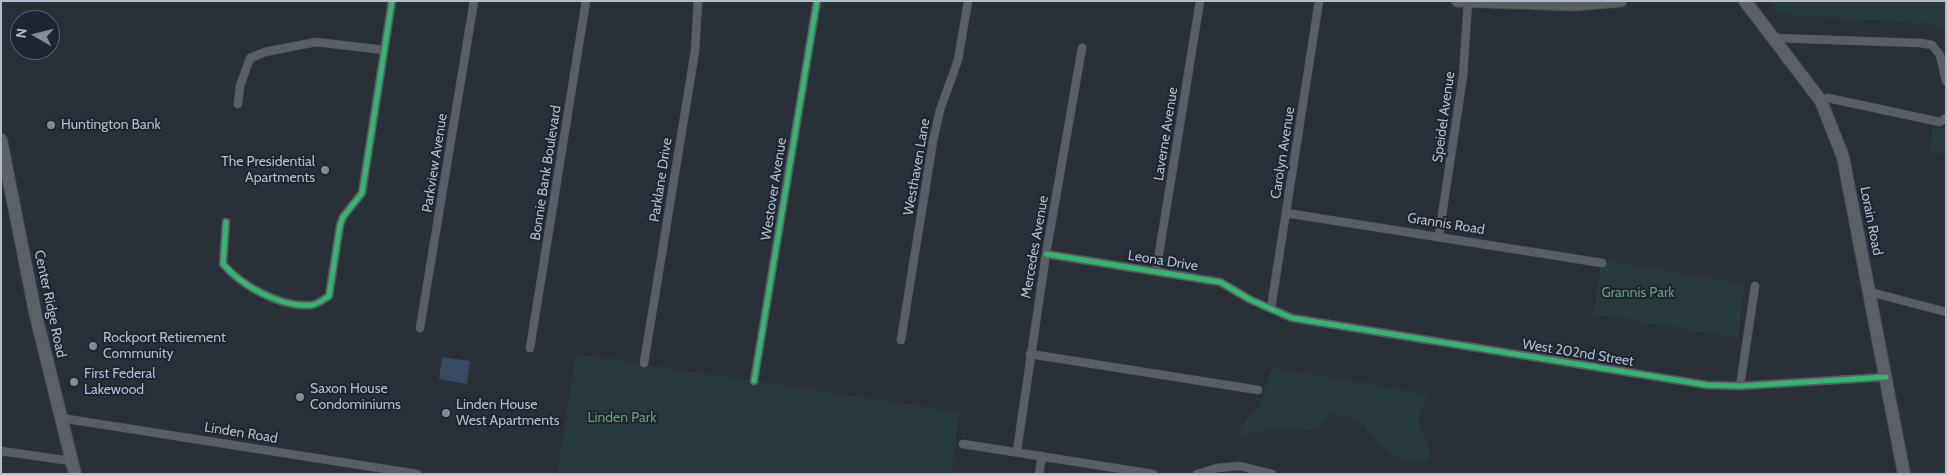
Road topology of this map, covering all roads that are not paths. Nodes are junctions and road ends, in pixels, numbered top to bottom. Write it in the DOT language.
graph roads {
  1 [pos="392,1"];
  2 [pos="474,1"];
  3 [pos="586,1"];
  4 [pos="698,1"];
  5 [pos="817,1"];
  6 [pos="968,1"];
  7 [pos="1200,1"];
  8 [pos="1319,1"];
  9 [pos="1621,1"];
  10 [pos="1745,1"];
  11 [pos="1463,2"];
  12 [pos="1773,38"];
  13 [pos="1082,48"];
  14 [pos="384,50"];
  15 [pos="1946,81"];
  16 [pos="1821,101"];
  17 [pos="238,104"];
  18 [pos="1946,118"];
  19 [pos="1,140"];
  20 [pos="1286,213"];
  21 [pos="226,222"];
  22 [pos="1438,235"];
  23 [pos="1046,254"];
  24 [pos="1602,263"];
  25 [pos="1156,272"];
  26 [pos="1755,286"];
  27 [pos="1870,292"];
  28 [pos="1271,308"];
  29 [pos="1946,312"];
  30 [pos="420,328"];
  31 [pos="901,340"];
  32 [pos="530,348"];
  33 [pos="1030,354"];
  34 [pos="644,363"];
  35 [pos="1886,377"];
  36 [pos="754,381"];
  37 [pos="1740,386"];
  38 [pos="1258,390"];
  39 [pos="61,418"];
  40 [pos="963,444"];
  41 [pos="1,451"];
  42 [pos="1017,451"];
  43 [pos="1042,456"];
  44 [pos="72,461"];
  45 [pos="75,474"];
  46 [pos="417,474"];
  47 [pos="1039,474"];
  48 [pos="1153,474"];
  49 [pos="1197,474"];
  50 [pos="1272,474"];
  51 [pos="1904,474"];
  1 -- 14 [label="street"];
  2 -- 30 [label="street, Parkview Avenue"];
  3 -- 32 [label="street, Bonnie Bank Boulevard"];
  4 -- 34 [label="street, Parklane Drive"];
  5 -- 36 [label="street, Westover Avenue"];
  6 -- 31 [label="street, Westhaven Lane"];
  7 -- 25 [label="street, Laverne Avenue"];
  8 -- 20 [label="street, Carolyn Avenue"];
  9 -- 11 [label="main road"];
  10 -- 12 [label="main road, Lorain Road"];
  11 -- 22 [label="street, Speidel Avenue"];
  12 -- 15 [label="street"];
  12 -- 16 [label="main road, Lorain Road"];
  13 -- 23 [label="street, Mercedes Avenue"];
  14 -- 17 [label="street"];
  14 -- 21 [label="street"];
  16 -- 18 [label="street"];
  16 -- 27 [label="main road, Lorain Road"];
  19 -- 39 [label="main road, Center Ridge Road"];
  20 -- 22 [label="street, Grannis Road"];
  20 -- 28 [label="street, Carolyn Avenue"];
  22 -- 24 [label="street, Grannis Road"];
  23 -- 25 [label="street, Leona Drive"];
  23 -- 33 [label="street, Mercedes Avenue"];
  25 -- 28 [label="street, Leona Drive"];
  26 -- 37 [label="street"];
  27 -- 29 [label="street"];
  27 -- 35 [label="main road, Lorain Road"];
  28 -- 37 [label="street, West 202nd Street"];
  33 -- 38 [label="street"];
  33 -- 42 [label="street, Mercedes Avenue"];
  35 -- 37 [label="street, West 202nd Street"];
  35 -- 51 [label="main road, Lorain Road"];
  39 -- 44 [label="main road, Center Ridge Road"];
  39 -- 46 [label="street, Linden Road"];
  40 -- 42 [label="street"];
  41 -- 44 [label="street"];
  42 -- 43 [label="street"];
  43 -- 47 [label="street"];
  43 -- 48 [label="street"];
  44 -- 45 [label="main road, Center Ridge Road"];
  49 -- 50 [label="street"];
}
